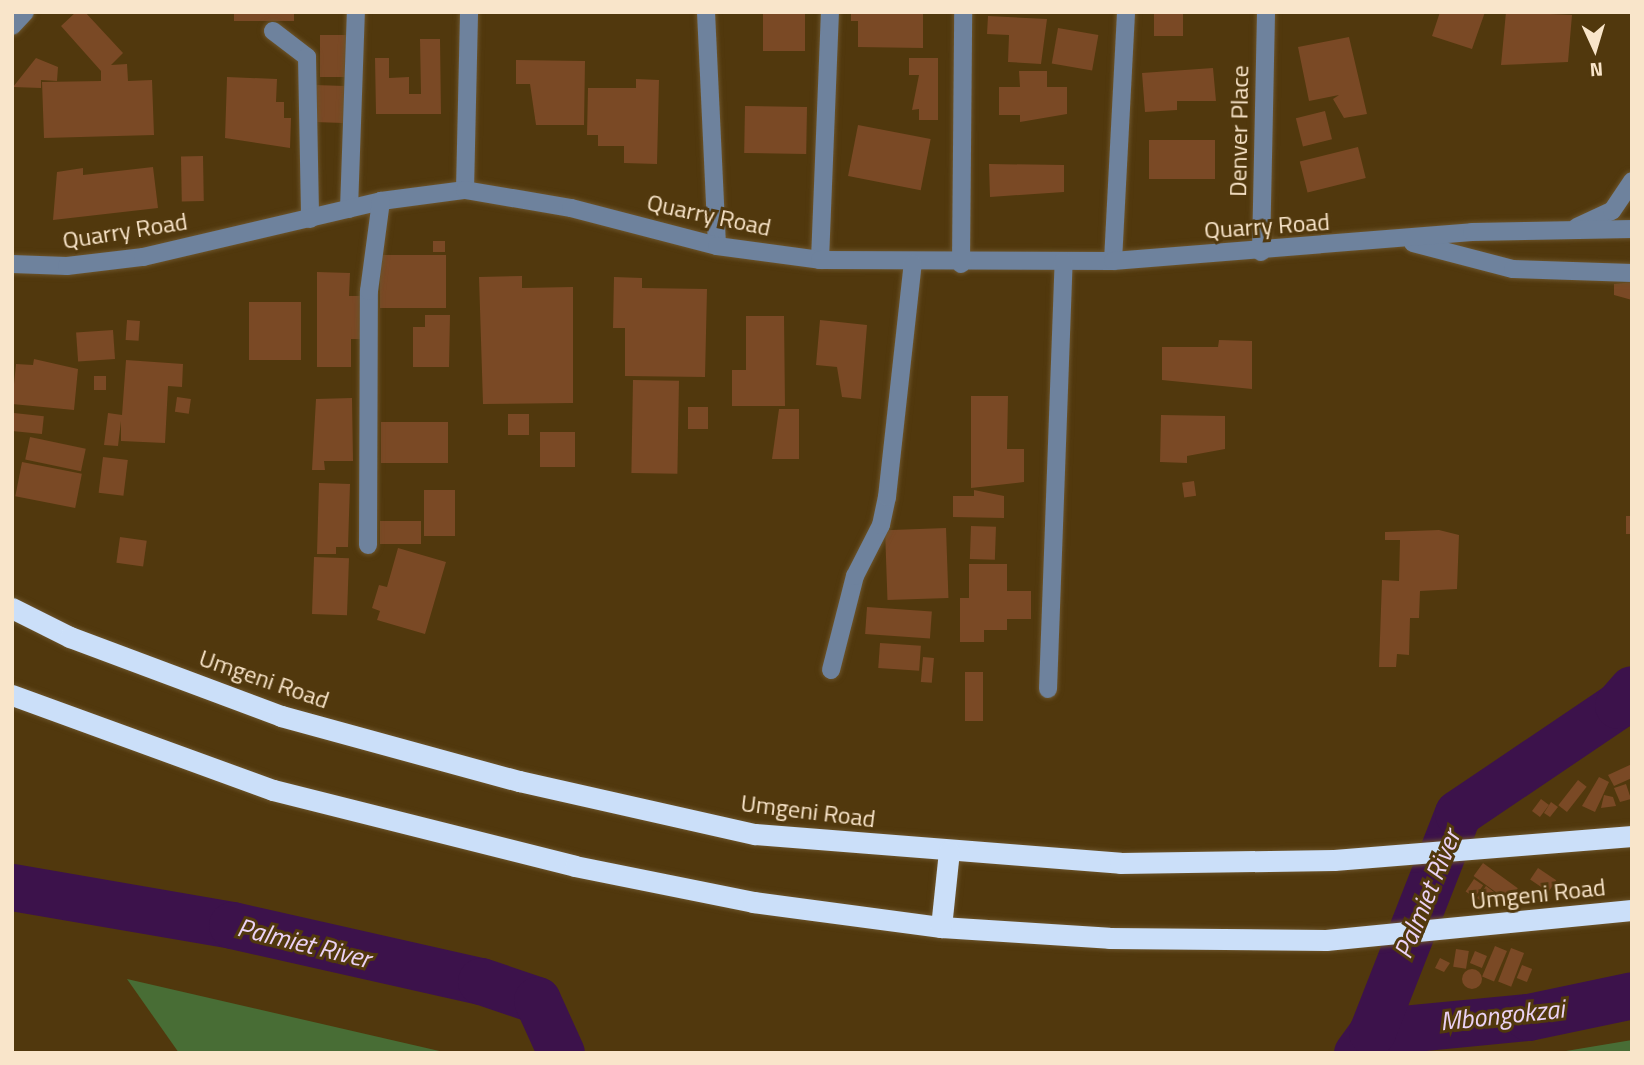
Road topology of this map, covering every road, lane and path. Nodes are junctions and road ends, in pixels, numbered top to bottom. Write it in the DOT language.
graph roads {
  1 [pos="25,12"];
  2 [pos="356,12"];
  3 [pos="469,12"];
  4 [pos="706,12"];
  5 [pos="830,12"];
  6 [pos="963,12"];
  7 [pos="1126,12"];
  8 [pos="1266,12"];
  9 [pos="12,26"];
  10 [pos="273,31"];
  11 [pos="1632,181"];
  12 [pos="465,190"];
  13 [pos="381,201"];
  14 [pos="349,209"];
  15 [pos="310,219"];
  16 [pos="1632,229"];
  17 [pos="1561,232"];
  18 [pos="1406,242"];
  19 [pos="717,246"];
  20 [pos="1261,252"];
  21 [pos="820,260"];
  22 [pos="1064,261"];
  23 [pos="1113,261"];
  24 [pos="913,263"];
  25 [pos="12,264"];
  26 [pos="961,264"];
  27 [pos="1632,273"];
  28 [pos="368,545"];
  29 [pos="12,608"];
  30 [pos="831,670"];
  31 [pos="1048,689"];
  32 [pos="12,695"];
  33 [pos="1632,836"];
  34 [pos="949,852"];
  35 [pos="1632,910"];
  36 [pos="941,927"];
  1 -- 9 [label="street"];
  2 -- 14 [label="street"];
  3 -- 12 [label="street"];
  4 -- 19 [label="street"];
  5 -- 21 [label="street"];
  6 -- 26 [label="street"];
  7 -- 23 [label="street"];
  8 -- 20 [label="street, Denver Place"];
  10 -- 15 [label="street"];
  11 -- 17 [label="street"];
  12 -- 13 [label="street, Quarry Road"];
  12 -- 19 [label="street, Quarry Road"];
  13 -- 14 [label="street, Quarry Road"];
  13 -- 28 [label="street"];
  14 -- 15 [label="street, Quarry Road"];
  15 -- 25 [label="street, Quarry Road"];
  16 -- 17 [label="street, Quarry Road"];
  17 -- 18 [label="street, Quarry Road"];
  18 -- 20 [label="street, Quarry Road"];
  18 -- 27 [label="street, Quarry Road"];
  19 -- 21 [label="street, Quarry Road"];
  20 -- 23 [label="street, Quarry Road"];
  21 -- 24 [label="street, Quarry Road"];
  22 -- 23 [label="street, Quarry Road"];
  22 -- 26 [label="street, Quarry Road"];
  22 -- 31 [label="street"];
  24 -- 26 [label="street, Quarry Road"];
  24 -- 30 [label="street"];
  29 -- 34 [label="highway, Umgeni Road"];
  32 -- 36 [label="highway, Umgeni Road"];
  33 -- 34 [label="highway, Umgeni Road"];
  34 -- 36 [label="highway"];
  35 -- 36 [label="highway, Umgeni Road"];
}
